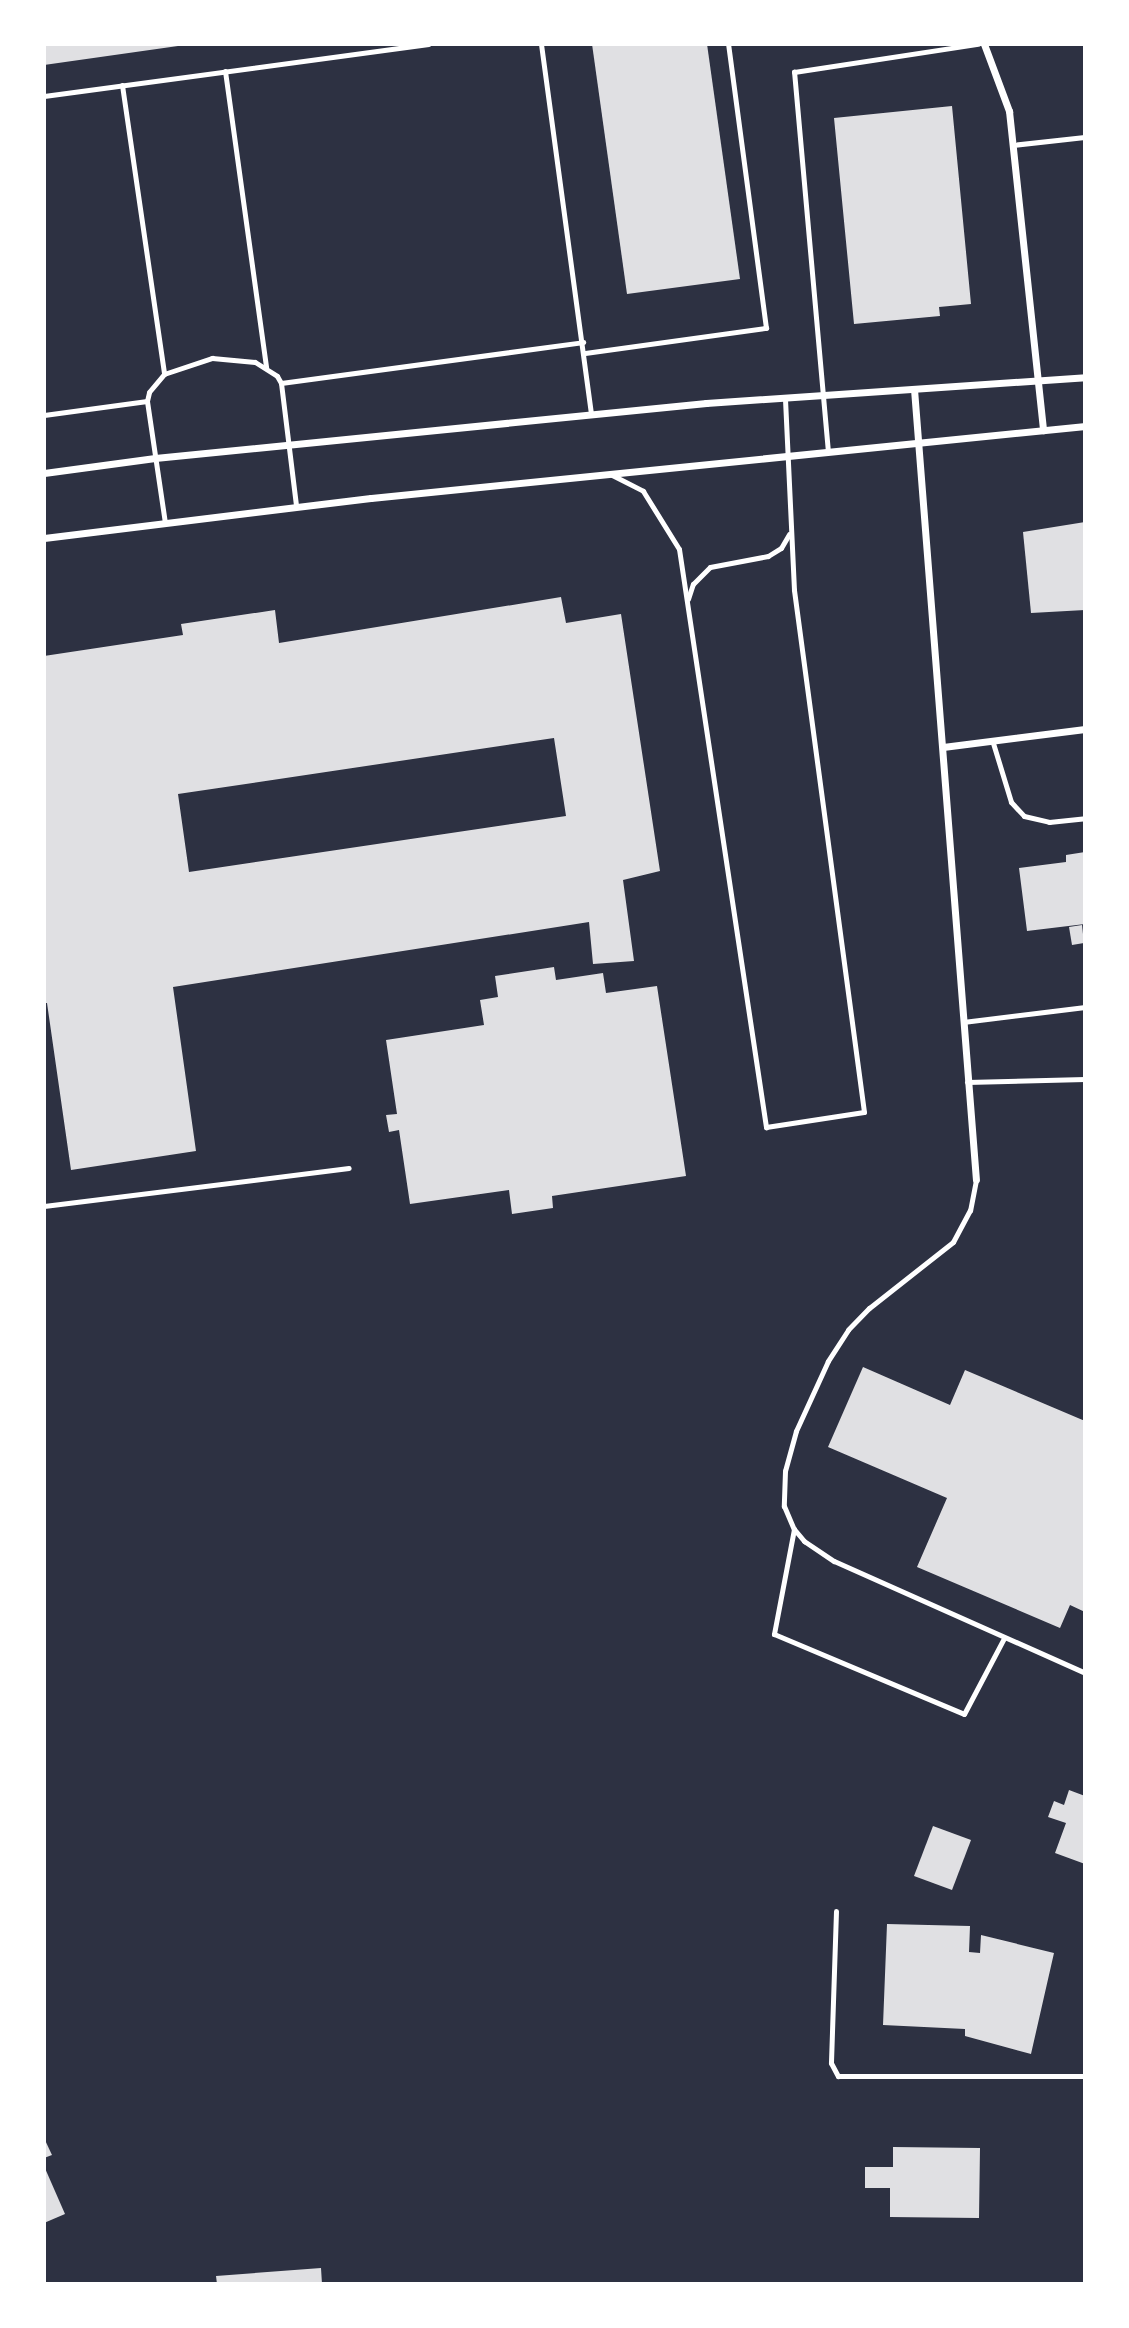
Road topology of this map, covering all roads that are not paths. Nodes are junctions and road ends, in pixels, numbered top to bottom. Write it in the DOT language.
graph roads {
  1 [pos="429,44"];
  2 [pos="541,44"];
  3 [pos="728,44"];
  4 [pos="978,44"];
  5 [pos="984,44"];
  6 [pos="225,71"];
  7 [pos="122,85"];
  8 [pos="44,96"];
  9 [pos="1085,137"];
  10 [pos="1012,145"];
  11 [pos="583,342"];
  12 [pos="585,353"];
  13 [pos="266,368"];
  14 [pos="164,374"];
  15 [pos="1085,377"];
  16 [pos="1037,380"];
  17 [pos="281,383"];
  18 [pos="914,389"];
  19 [pos="822,395"];
  20 [pos="785,397"];
  21 [pos="147,401"];
  22 [pos="591,413"];
  23 [pos="44,415"];
  24 [pos="1085,426"];
  25 [pos="1043,430"];
  26 [pos="919,443"];
  27 [pos="289,444"];
  28 [pos="828,452"];
  29 [pos="790,456"];
  30 [pos="155,458"];
  31 [pos="44,473"];
  32 [pos="609,474"];
  33 [pos="296,506"];
  34 [pos="165,523"];
  35 [pos="790,527"];
  36 [pos="44,538"];
  37 [pos="687,601"];
  38 [pos="1085,729"];
  39 [pos="993,743"];
  40 [pos="943,747"];
  41 [pos="1085,818"];
  42 [pos="1085,1007"];
  43 [pos="963,1022"];
  44 [pos="1085,1079"];
  45 [pos="967,1082"];
  46 [pos="349,1168"];
  47 [pos="976,1180"];
  48 [pos="44,1206"];
  49 [pos="794,1529"];
  50 [pos="1004,1638"];
  51 [pos="1085,1673"];
  52 [pos="836,1911"];
  53 [pos="1085,2076"];
  1 -- 6 [label="lane"];
  2 -- 11 [label="lane"];
  3 -- 12 [label="lane"];
  4 -- 19 [label="lane"];
  5 -- 10 [label="street"];
  6 -- 7 [label="lane"];
  6 -- 13 [label="lane"];
  7 -- 8 [label="lane"];
  7 -- 14 [label="lane"];
  9 -- 10 [label="lane"];
  10 -- 16 [label="street"];
  11 -- 12 [label="lane"];
  11 -- 17 [label="lane"];
  12 -- 22 [label="lane"];
  13 -- 14 [label="lane"];
  13 -- 17 [label="lane"];
  14 -- 21 [label="lane"];
  15 -- 16 [label="street"];
  16 -- 18 [label="street"];
  16 -- 25 [label="street"];
  17 -- 27 [label="lane"];
  18 -- 19 [label="street"];
  18 -- 26 [label="street"];
  19 -- 20 [label="street"];
  19 -- 28 [label="lane"];
  20 -- 22 [label="street"];
  20 -- 29 [label="lane"];
  21 -- 23 [label="lane"];
  21 -- 30 [label="lane"];
  22 -- 27 [label="street"];
  24 -- 25 [label="street"];
  25 -- 26 [label="street"];
  26 -- 28 [label="street"];
  26 -- 40 [label="street"];
  27 -- 30 [label="street"];
  27 -- 33 [label="lane"];
  28 -- 29 [label="street"];
  29 -- 32 [label="street"];
  29 -- 35 [label="lane"];
  30 -- 31 [label="street"];
  30 -- 34 [label="lane"];
  32 -- 33 [label="street"];
  32 -- 37 [label="lane"];
  33 -- 34 [label="street"];
  34 -- 36 [label="street"];
  35 -- 37 [label="lane"];
  35 -- 37 [label="lane"];
  38 -- 39 [label="street"];
  39 -- 40 [label="street"];
  39 -- 41 [label="lane"];
  40 -- 43 [label="street"];
  42 -- 43 [label="lane"];
  43 -- 45 [label="street"];
  44 -- 45 [label="lane"];
  45 -- 47 [label="street"];
  46 -- 48 [label="lane"];
  47 -- 49 [label="lane"];
  49 -- 50 [label="lane"];
  49 -- 50 [label="lane"];
  50 -- 51 [label="lane"];
  52 -- 53 [label="lane"];
}
